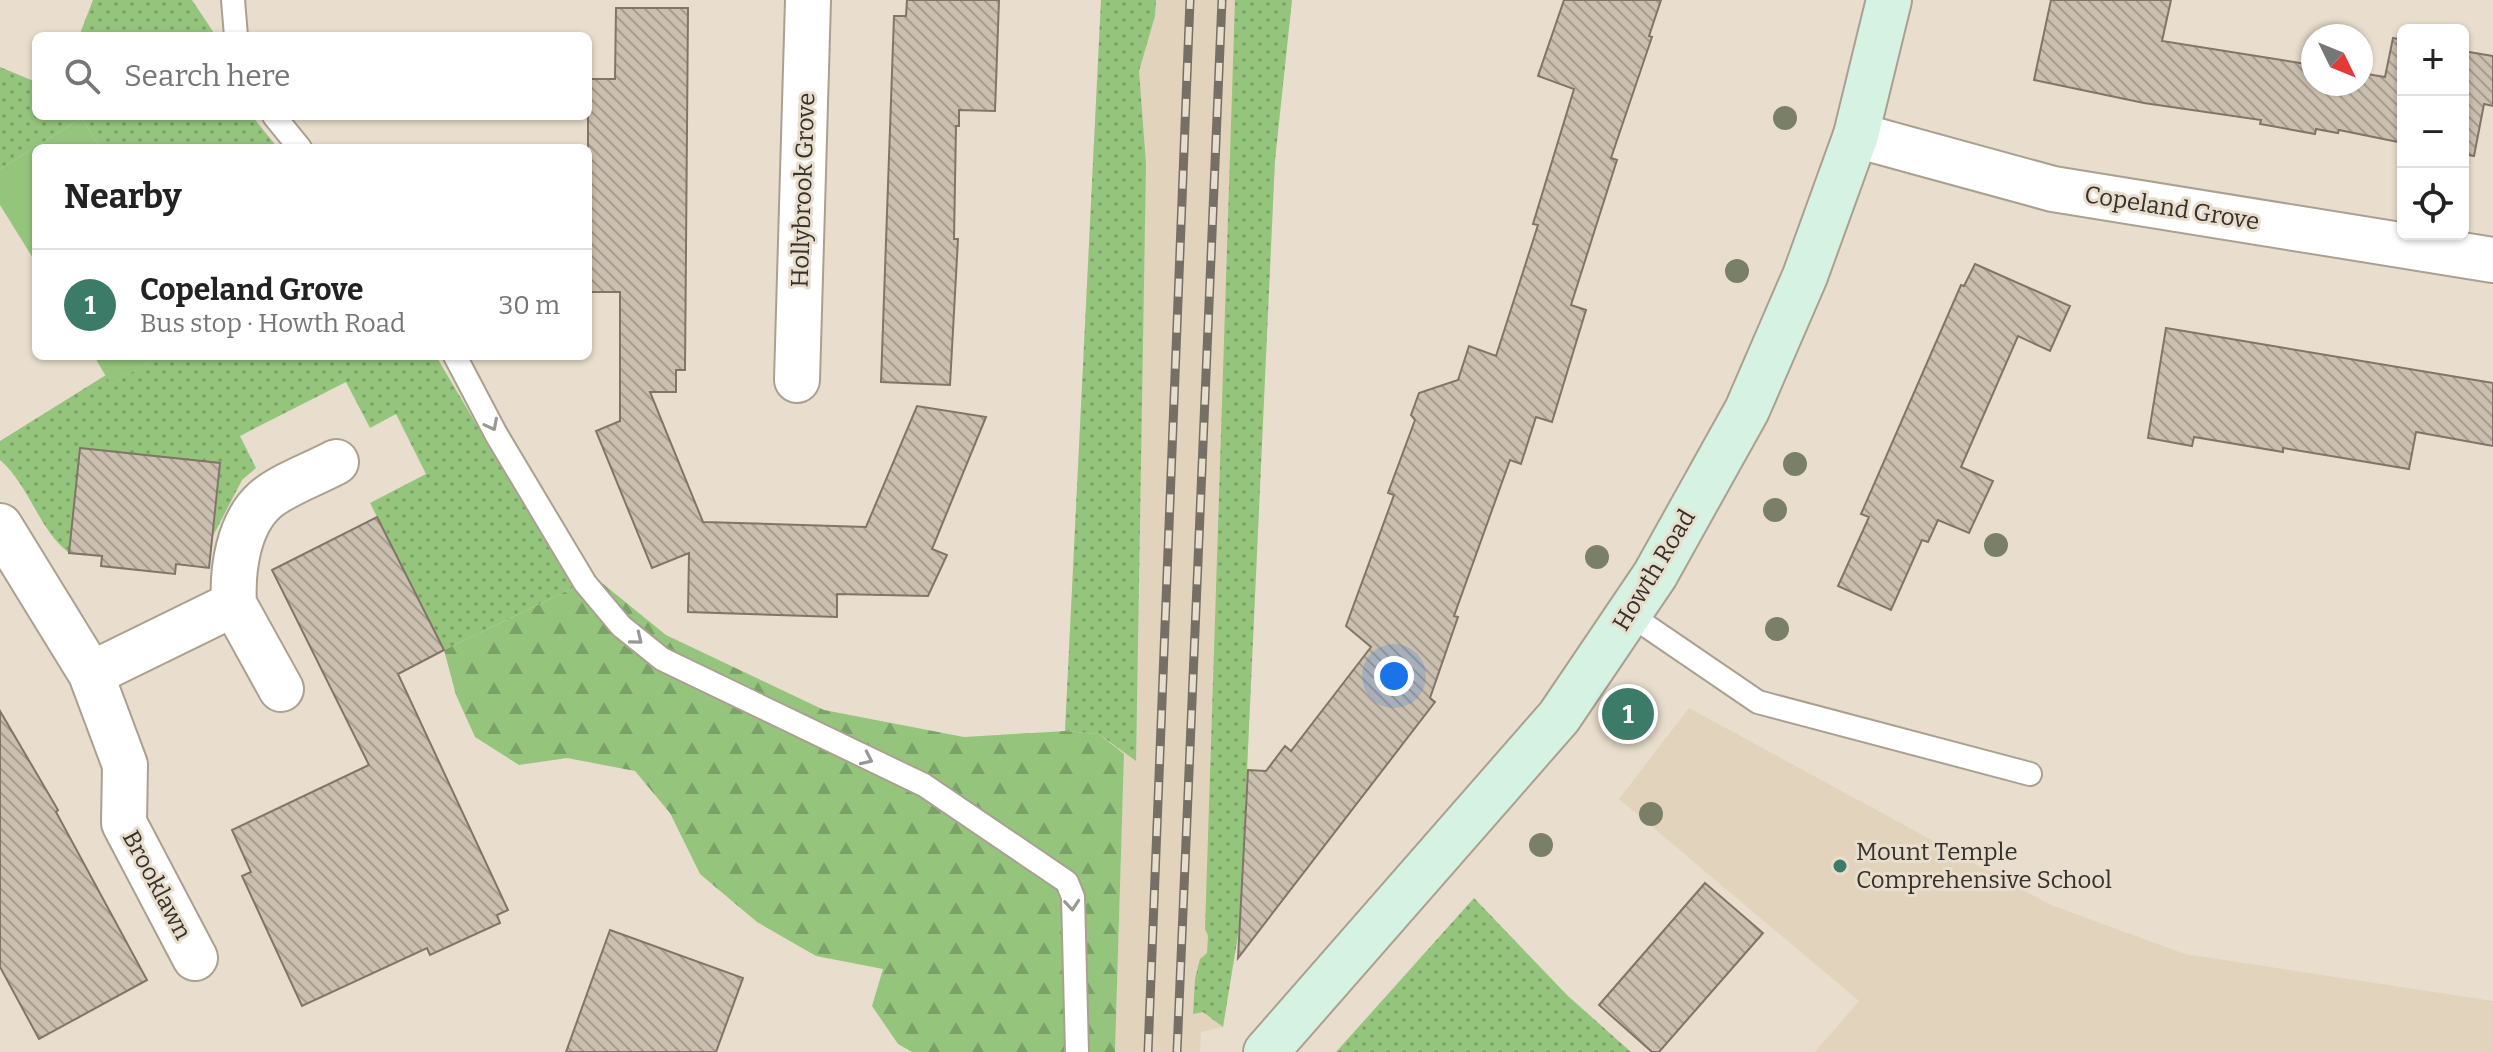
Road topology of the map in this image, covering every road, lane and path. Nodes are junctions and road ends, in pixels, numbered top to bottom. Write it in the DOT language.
graph roads {
  1 [pos="233,0"];
  2 [pos="808,0"];
  3 [pos="1889,0"];
  4 [pos="236,32"];
  5 [pos="277,120"];
  6 [pos="1856,135"];
  7 [pos="297,144"];
  8 [pos="2493,260"];
  9 [pos="457,360"];
  10 [pos="797,380"];
  11 [pos="336,462"];
  12 [pos="0,526"];
  13 [pos="234,604"];
  14 [pos="1629,614"];
  15 [pos="91,674"];
  16 [pos="281,689"];
  17 [pos="2030,774"];
  18 [pos="195,958"];
  19 [pos="1077,1052"];
  20 [pos="1266,1052"];
  1 -- 4 [label="lane"];
  2 -- 10 [label="street, Hollybrook Grove"];
  3 -- 6 [label="main road, Howth Road"];
  5 -- 7 [label="lane"];
  6 -- 8 [label="street, Copeland Grove"];
  6 -- 14 [label="main road, Howth Road"];
  9 -- 19 [label="lane, one-way"];
  11 -- 13 [label="street"];
  12 -- 15 [label="street, Brooklawn"];
  13 -- 15 [label="street"];
  13 -- 16 [label="street"];
  14 -- 17 [label="lane"];
  14 -- 20 [label="main road, Howth Road"];
  15 -- 18 [label="street, Brooklawn"];
}
